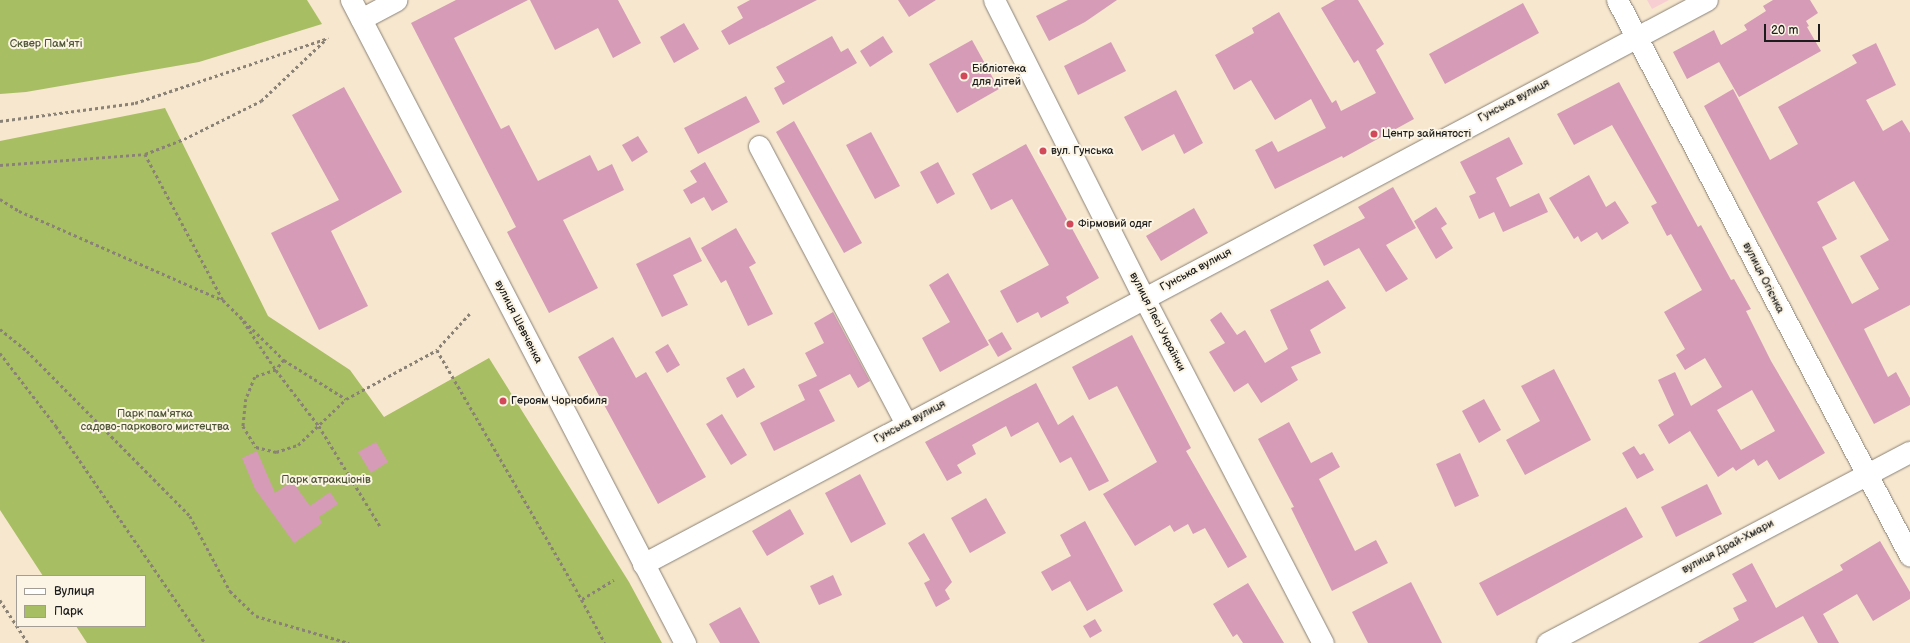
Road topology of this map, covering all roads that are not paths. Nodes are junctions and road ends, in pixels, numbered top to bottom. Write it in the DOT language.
graph roads {
  1 [pos="351,0"];
  2 [pos="396,0"];
  3 [pos="994,0"];
  4 [pos="1617,0"];
  5 [pos="1707,0"];
  6 [pos="362,18"];
  7 [pos="1637,36"];
  8 [pos="759,146"];
  9 [pos="1144,298"];
  10 [pos="906,424"];
  11 [pos="1910,452"];
  12 [pos="1866,475"];
  13 [pos="1910,556"];
  14 [pos="643,564"];
  15 [pos="686,643"];
  16 [pos="1323,643"];
  17 [pos="1547,643"];
  1 -- 6 [label="street, вулиця Шевченка"];
  2 -- 6 [label="street"];
  3 -- 9 [label="street, вулиця Лесі Українки"];
  4 -- 7 [label="street, вулиця Огієнка"];
  5 -- 7 [label="street, Гунська вулиця"];
  6 -- 14 [label="street, вулиця Шевченка"];
  7 -- 9 [label="street, Гунська вулиця"];
  7 -- 12 [label="street, вулиця Огієнка"];
  8 -- 10 [label="street"];
  9 -- 10 [label="street, Гунська вулиця"];
  9 -- 16 [label="street, вулиця Лесі Українки"];
  10 -- 14 [label="street, Гунська вулиця"];
  11 -- 12 [label="street, вулиця Драй-Хмари"];
  12 -- 13 [label="street, вулиця Огієнка"];
  12 -- 17 [label="street, вулиця Драй-Хмари"];
  14 -- 15 [label="street, вулиця Шевченка"];
}
